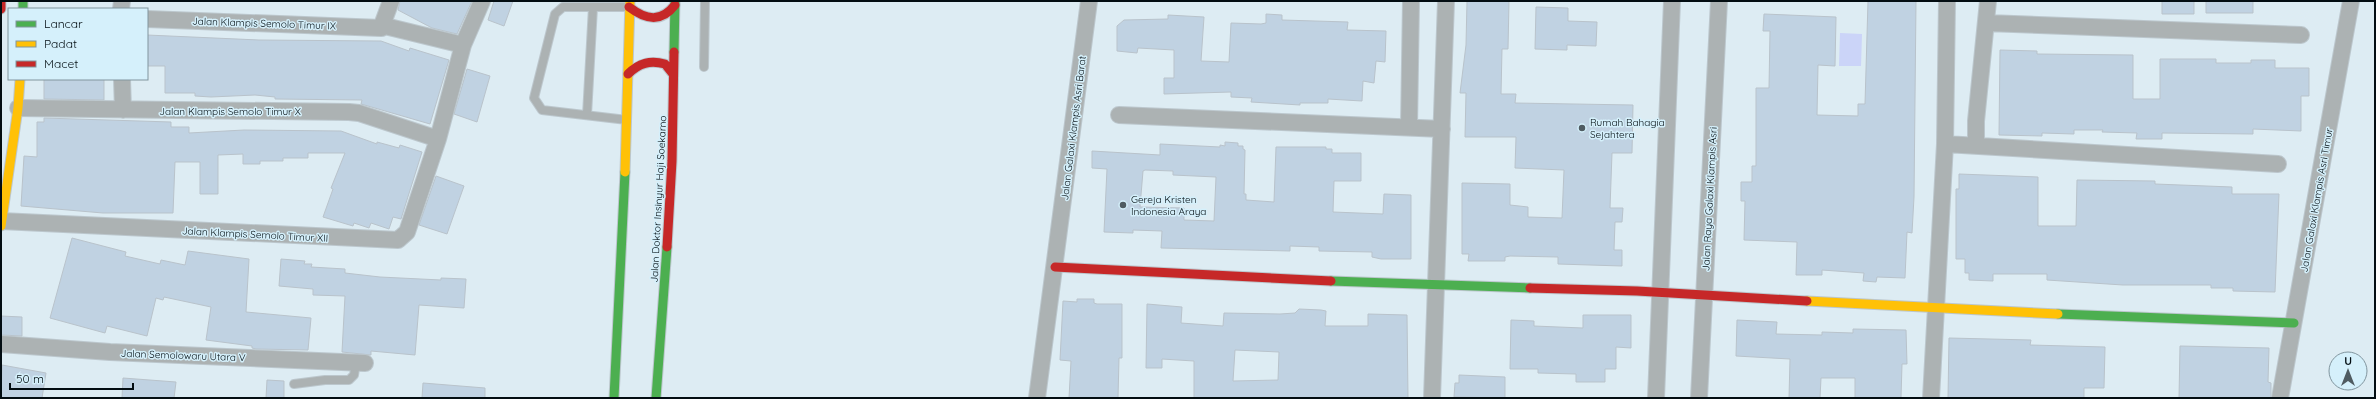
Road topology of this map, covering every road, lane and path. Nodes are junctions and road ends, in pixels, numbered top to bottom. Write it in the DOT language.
graph roads {
  1 [pos="1,1"];
  2 [pos="391,1"];
  3 [pos="482,1"];
  4 [pos="705,1"];
  5 [pos="1089,1"];
  6 [pos="1411,1"];
  7 [pos="1446,1"];
  8 [pos="1672,1"];
  9 [pos="1719,1"];
  10 [pos="1947,1"];
  11 [pos="1988,1"];
  12 [pos="2351,1"];
  13 [pos="675,3"];
  14 [pos="630,4"];
  15 [pos="593,7"];
  16 [pos="1,10"];
  17 [pos="148,19"];
  18 [pos="1987,23"];
  19 [pos="385,28"];
  20 [pos="2301,35"];
  21 [pos="462,45"];
  22 [pos="704,67"];
  23 [pos="628,74"];
  24 [pos="673,74"];
  25 [pos="20,80"];
  26 [pos="122,80"];
  27 [pos="18,108"];
  28 [pos="124,110"];
  29 [pos="587,115"];
  30 [pos="1119,115"];
  31 [pos="627,120"];
  32 [pos="1409,127"];
  33 [pos="1442,129"];
  34 [pos="438,139"];
  35 [pos="1945,144"];
  36 [pos="1976,146"];
  37 [pos="2278,164"];
  38 [pos="1,223"];
  39 [pos="1055,267"];
  40 [pos="1437,286"];
  41 [pos="1660,293"];
  42 [pos="1704,296"];
  43 [pos="1934,309"];
  44 [pos="2294,323"];
  45 [pos="1,344"];
  46 [pos="360,363"];
  47 [pos="294,384"];
  48 [pos="614,398"];
  49 [pos="656,398"];
  50 [pos="1037,398"];
  51 [pos="1432,398"];
  52 [pos="1656,398"];
  53 [pos="1699,398"];
  54 [pos="1931,398"];
  55 [pos="2280,398"];
  1 -- 16 [label="street"];
  2 -- 19 [label="street"];
  3 -- 21 [label="street, Jalan Klampis Semolo Timur XII"];
  4 -- 22 [label="lane"];
  5 -- 39 [label="street, Jalan Galaxi Klampis Asri Barat"];
  6 -- 32 [label="street"];
  7 -- 33 [label="street"];
  8 -- 41 [label="street"];
  9 -- 42 [label="street, Jalan Raya Galaxi Klampis Asri"];
  10 -- 35 [label="street"];
  11 -- 18 [label="street"];
  12 -- 44 [label="street, Jalan Galaxi Klampis Asri Timur"];
  13 -- 14 [label="street"];
  13 -- 24 [label="street, Jalan Doktor Insinyur Haji Soekarno"];
  14 -- 15 [label="lane"];
  14 -- 23 [label="street"];
  15 -- 29 [label="lane"];
  15 -- 29 [label="lane"];
  17 -- 19 [label="street, Jalan Klampis Semolo Timur IX"];
  18 -- 20 [label="street"];
  18 -- 36 [label="street"];
  19 -- 21 [label="street, Jalan Klampis Semolo Timur IX"];
  21 -- 34 [label="street, Jalan Klampis Semolo Timur XII"];
  23 -- 24 [label="street"];
  23 -- 31 [label="street"];
  24 -- 49 [label="street, Jalan Doktor Insinyur Haji Soekarno"];
  25 -- 27 [label="street"];
  26 -- 28 [label="street"];
  27 -- 28 [label="street, Jalan Klampis Semolo Timur X"];
  27 -- 38 [label="street"];
  28 -- 34 [label="street, Jalan Klampis Semolo Timur X"];
  29 -- 31 [label="lane"];
  30 -- 32 [label="street"];
  31 -- 48 [label="street"];
  32 -- 33 [label="street"];
  33 -- 40 [label="street"];
  34 -- 38 [label="street, Jalan Klampis Semolo Timur XII"];
  35 -- 36 [label="street"];
  35 -- 43 [label="street"];
  36 -- 37 [label="street"];
  39 -- 40 [label="street"];
  39 -- 50 [label="street, Jalan Galaxi Klampis Asri Barat"];
  40 -- 41 [label="street"];
  40 -- 51 [label="street"];
  41 -- 42 [label="street"];
  41 -- 52 [label="street"];
  42 -- 43 [label="street"];
  42 -- 53 [label="street, Jalan Raya Galaxi Klampis Asri"];
  43 -- 44 [label="street"];
  43 -- 54 [label="street"];
  44 -- 55 [label="street, Jalan Galaxi Klampis Asri Timur"];
  45 -- 46 [label="street, Jalan Semolowaru Utara V"];
  46 -- 47 [label="lane"];
}
